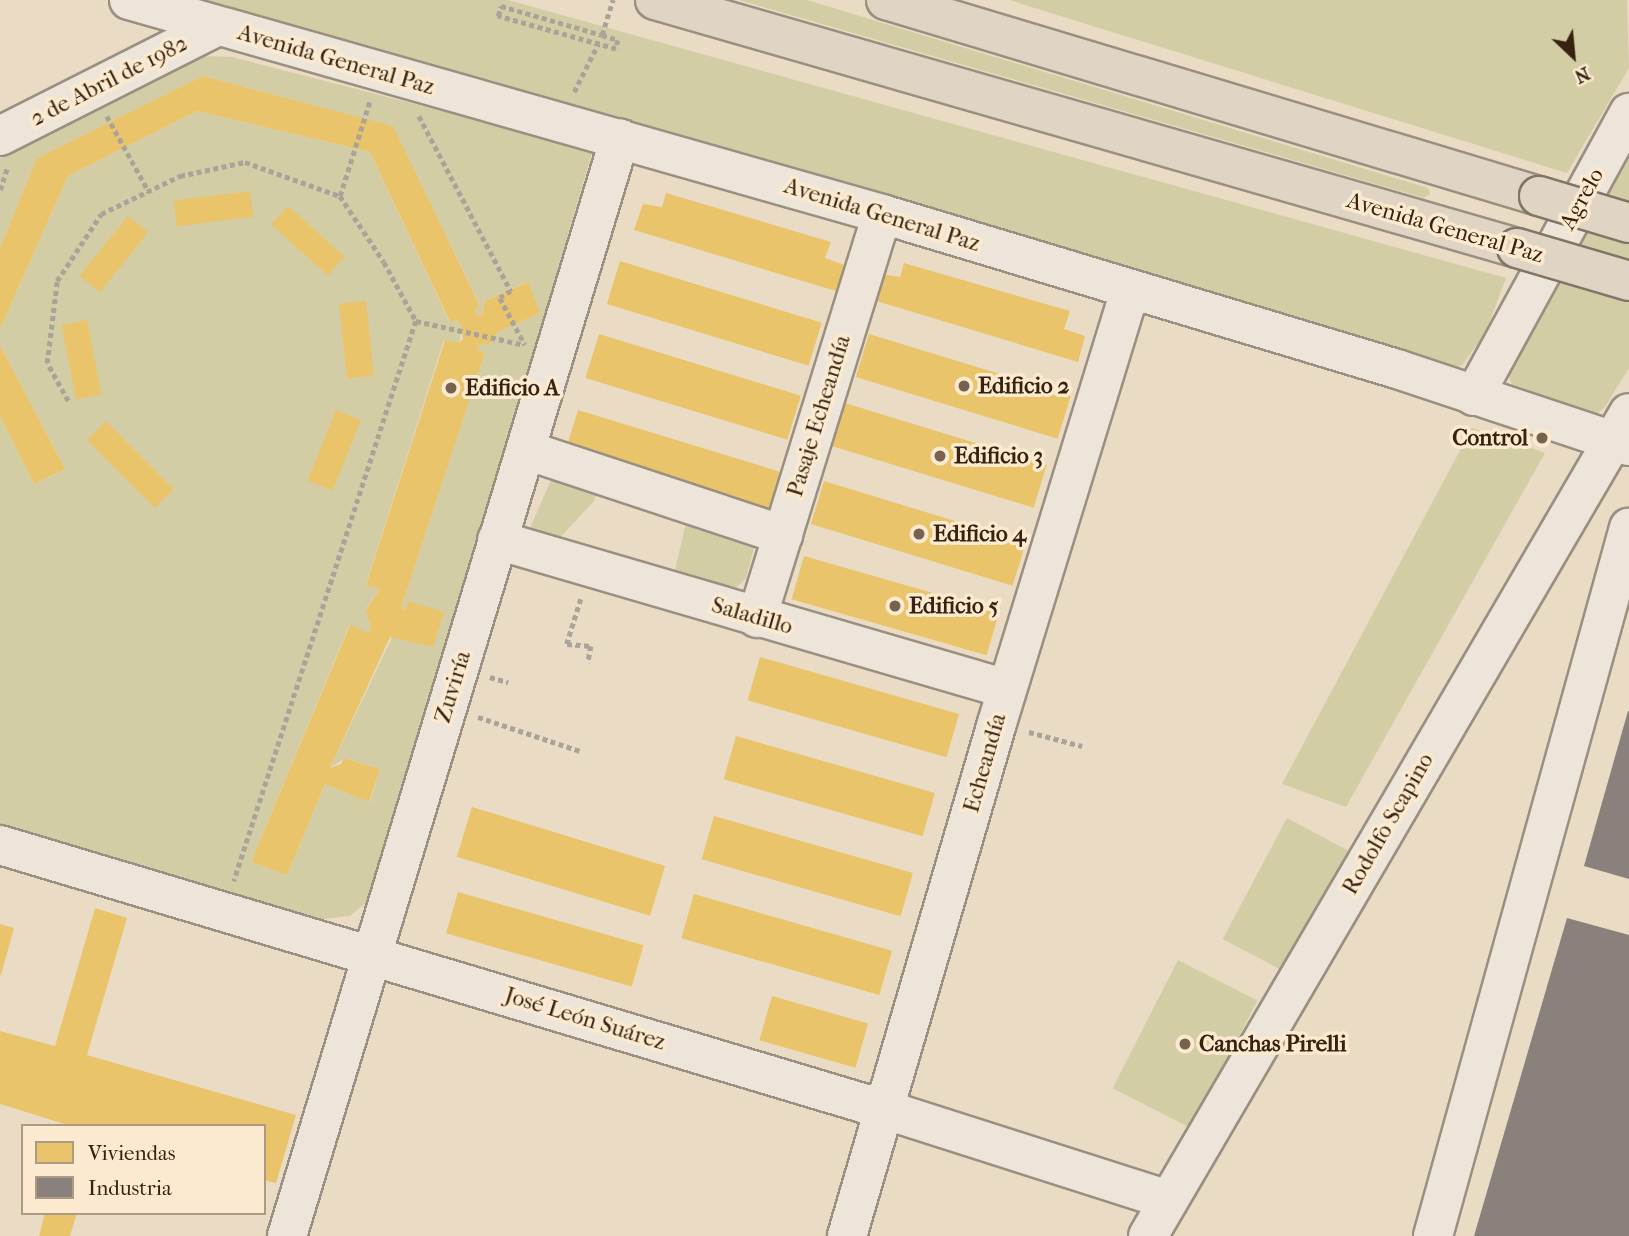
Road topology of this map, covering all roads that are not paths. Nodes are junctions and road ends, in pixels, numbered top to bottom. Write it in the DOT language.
graph roads {
  1 [pos="130,0"];
  2 [pos="655,0"];
  3 [pos="886,0"];
  4 [pos="218,26"];
  5 [pos="1629,113"];
  6 [pos="0,136"];
  7 [pos="620,138"];
  8 [pos="882,214"];
  9 [pos="1629,223"];
  10 [pos="1629,281"];
  11 [pos="1130,292"];
  12 [pos="1474,396"];
  13 [pos="1624,433"];
  14 [pos="526,450"];
  15 [pos="1629,528"];
  16 [pos="783,535"];
  17 [pos="497,540"];
  18 [pos="757,618"];
  19 [pos="1002,706"];
  20 [pos="0,845"];
  21 [pos="373,955"];
  22 [pos="883,1109"];
  23 [pos="1168,1200"];
  24 [pos="287,1236"];
  25 [pos="847,1236"];
  26 [pos="1148,1236"];
  27 [pos="1433,1236"];
  1 -- 4 [label="street, Avenida General Paz"];
  2 -- 10 [label="highway, Avenida General Paz, bridge"];
  3 -- 9 [label="highway, bridge"];
  4 -- 6 [label="street, 2 de Abril de 1982"];
  4 -- 7 [label="street, Avenida General Paz"];
  5 -- 12 [label="street, Agrelo"];
  7 -- 8 [label="street, Avenida General Paz"];
  7 -- 14 [label="street, Zuviría"];
  8 -- 11 [label="street, Avenida General Paz"];
  8 -- 16 [label="street, Pasaje Echeandía"];
  11 -- 12 [label="street, Avenida General Paz"];
  11 -- 19 [label="street, Echeandía"];
  12 -- 13 [label="street, Avenida General Paz"];
  13 -- 23 [label="street, Rodolfo Scapino"];
  14 -- 16 [label="street"];
  14 -- 17 [label="street, Zuviría"];
  15 -- 27 [label="street"];
  16 -- 18 [label="street, Pasaje Echeandía"];
  17 -- 18 [label="street, Saladillo"];
  17 -- 21 [label="street, Zuviría"];
  18 -- 19 [label="street, Saladillo"];
  19 -- 22 [label="street, Echeandía"];
  20 -- 21 [label="street, José León Suárez"];
  21 -- 22 [label="street, José León Suárez"];
  21 -- 24 [label="street, Zuviría"];
  22 -- 23 [label="street, José León Suárez"];
  22 -- 25 [label="street, Echeandía"];
  23 -- 26 [label="street, Rodolfo Scapino"];
}
